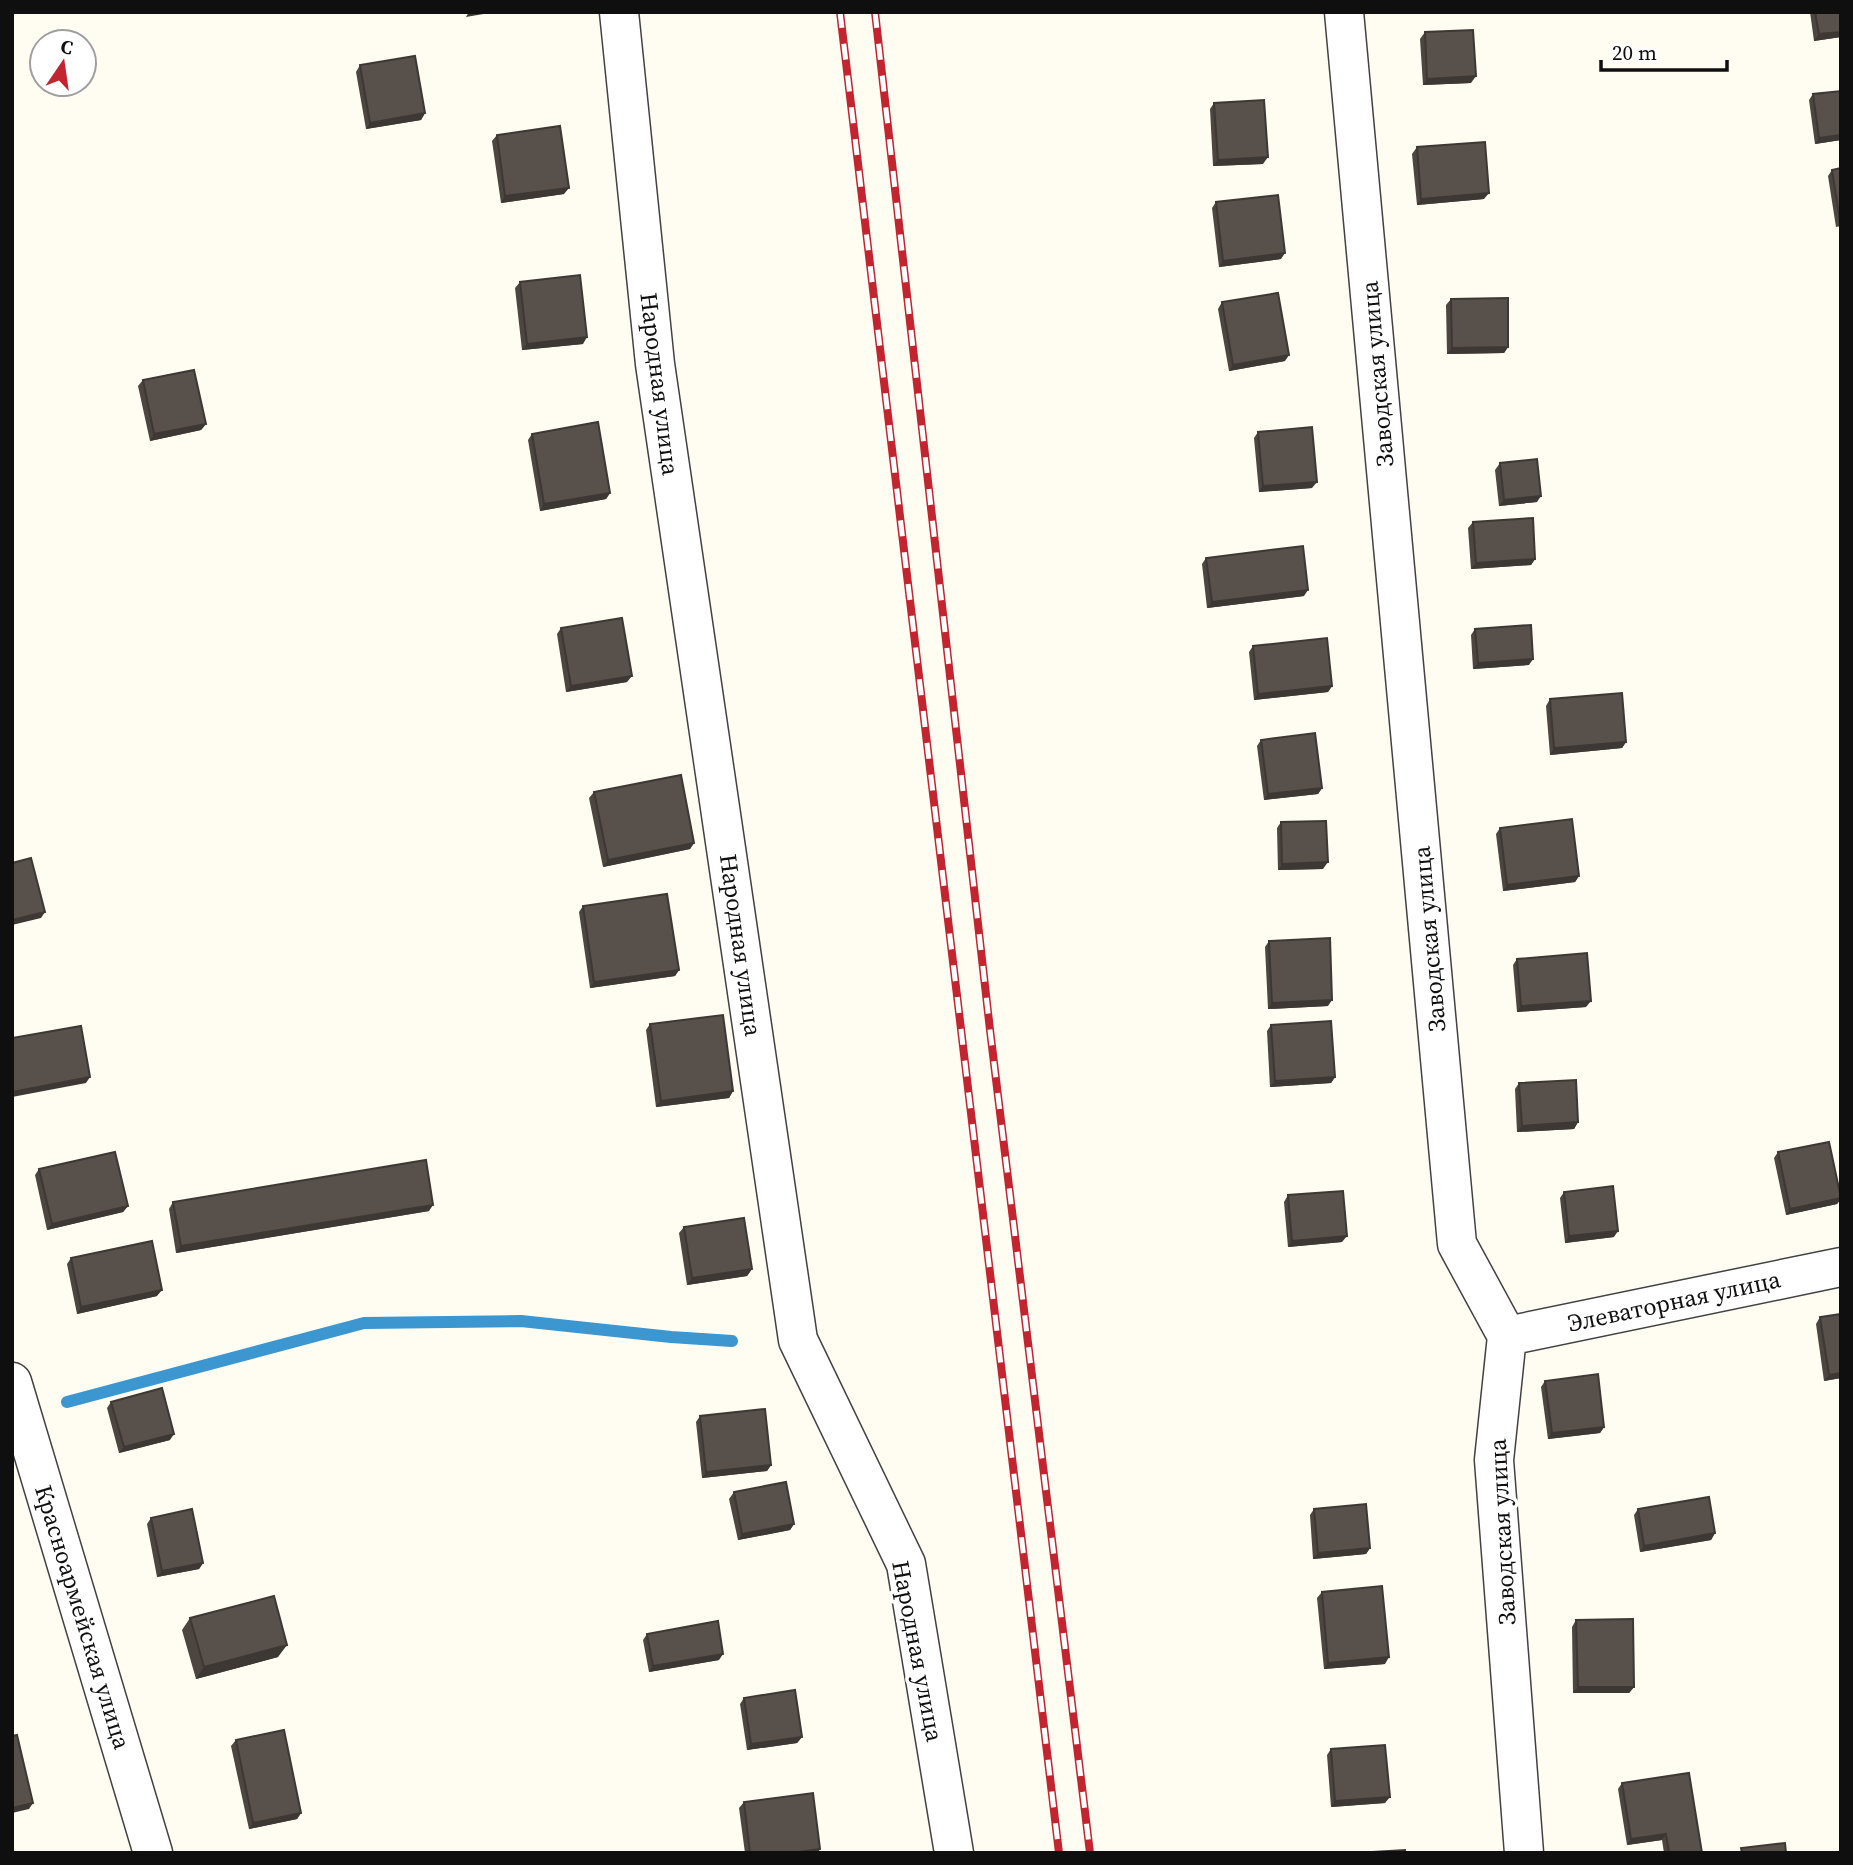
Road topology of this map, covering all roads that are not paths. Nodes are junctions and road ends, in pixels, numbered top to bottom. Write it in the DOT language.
graph roads {
  1 [pos="619,12"];
  2 [pos="1344,12"];
  3 [pos="1841,1267"];
  4 [pos="1507,1336"];
  5 [pos="12,1382"];
  6 [pos="153,1853"];
  7 [pos="954,1853"];
  8 [pos="1524,1853"];
  1 -- 7 [label="street, Народная улица"];
  2 -- 4 [label="street, Заводская улица"];
  3 -- 4 [label="street, Элеваторная улица"];
  4 -- 8 [label="street, Заводская улица"];
  5 -- 6 [label="street, Красноармейская улица"];
}
